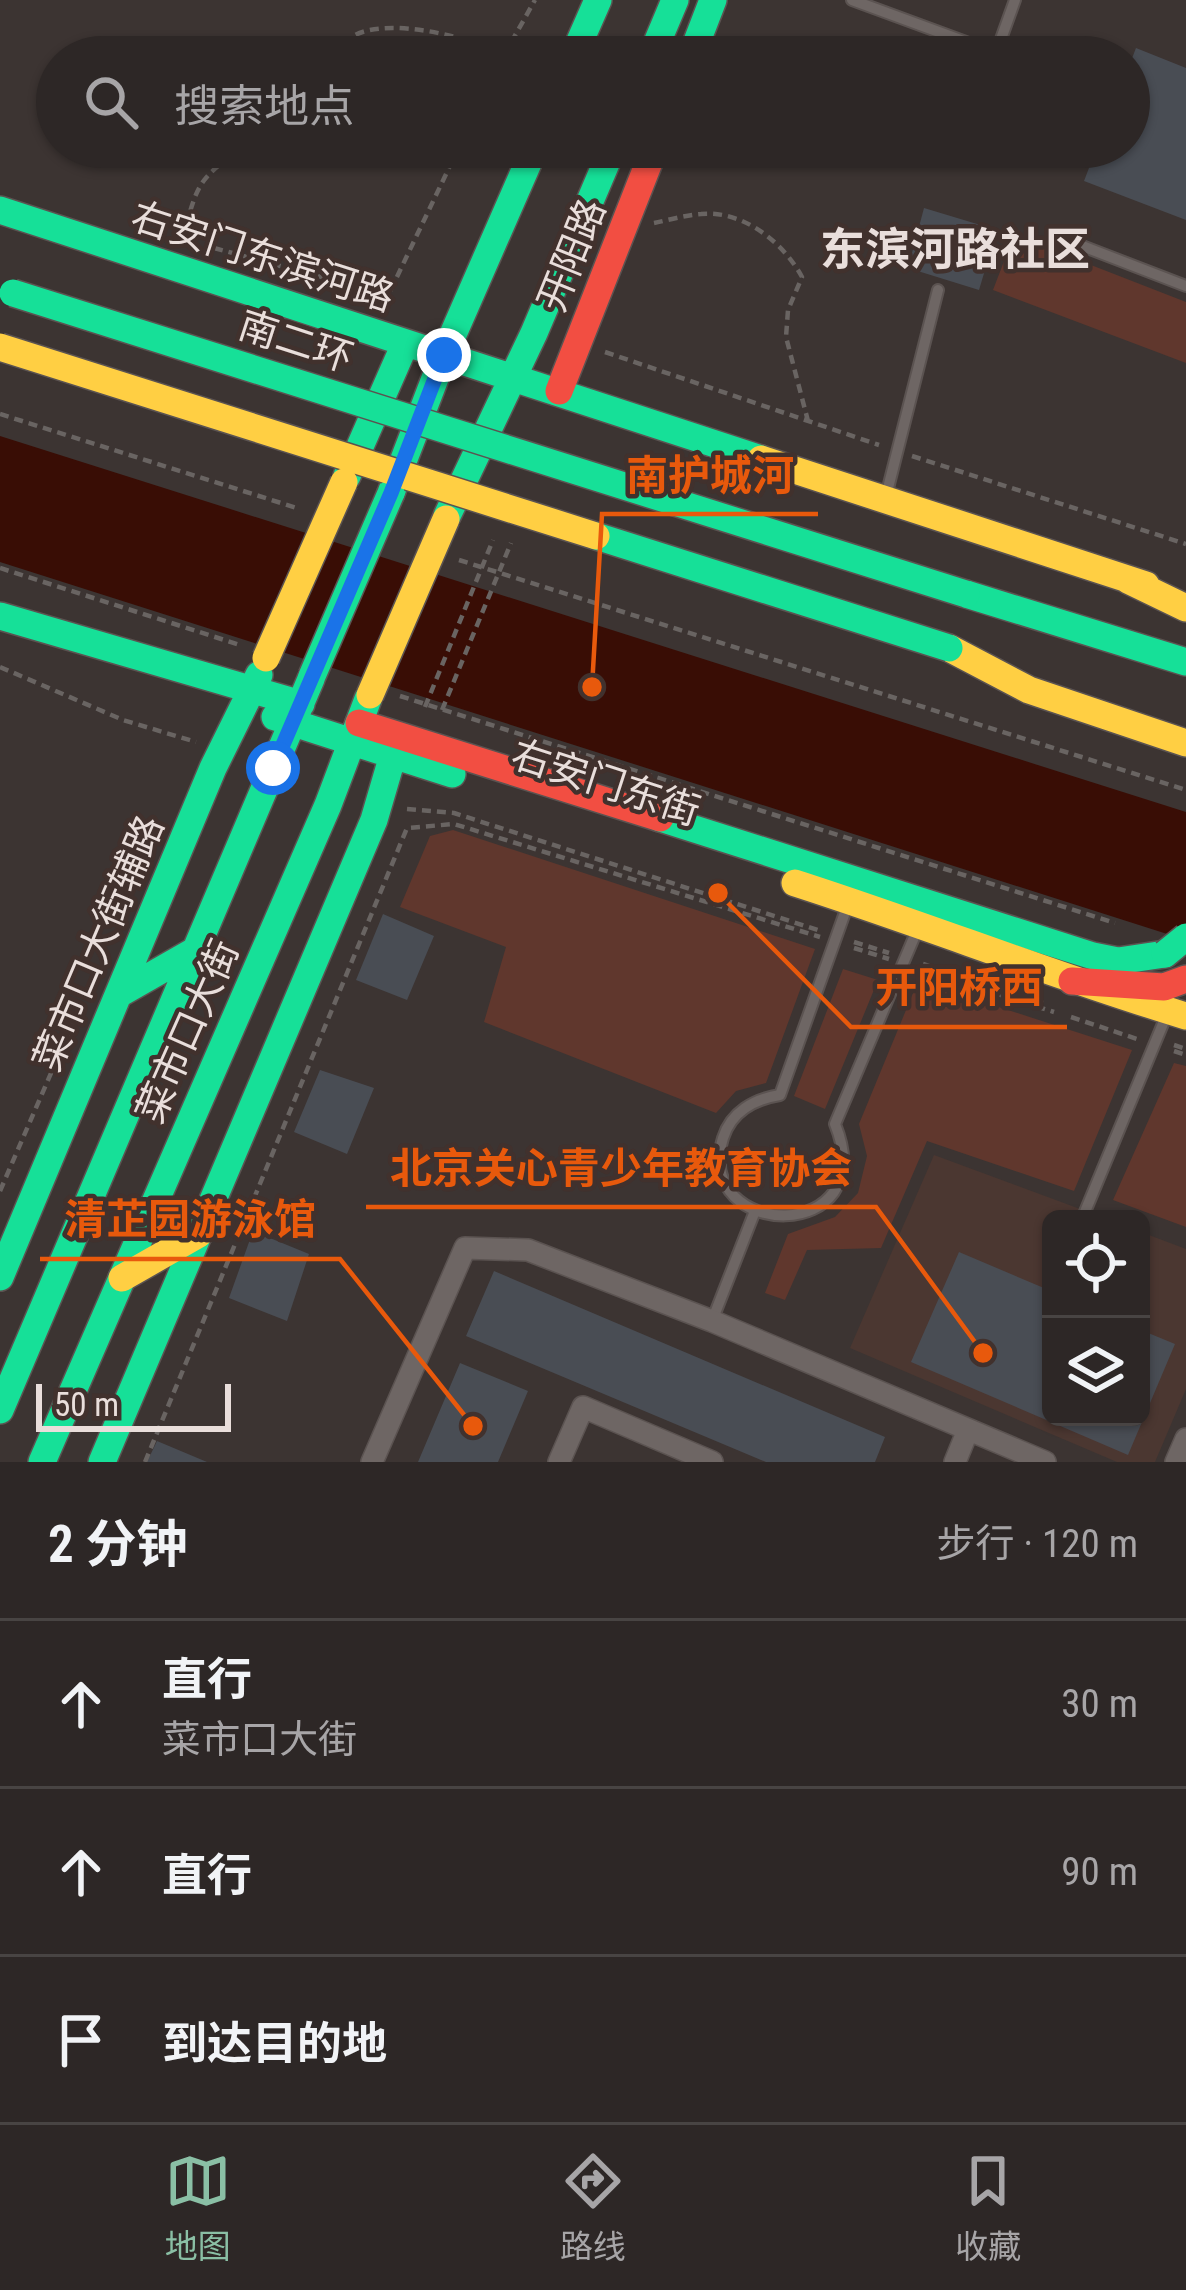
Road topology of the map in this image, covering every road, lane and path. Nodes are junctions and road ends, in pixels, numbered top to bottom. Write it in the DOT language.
graph roads {
  1 [pos="535,0"];
  2 [pos="598,0"];
  3 [pos="676,0"];
  4 [pos="713,0"];
  5 [pos="852,0"];
  6 [pos="1016,0"];
  7 [pos="353,36"];
  8 [pos="445,36"];
  9 [pos="514,36"];
  10 [pos="582,36"];
  11 [pos="660,36"];
  12 [pos="699,36"];
  13 [pos="950,36"];
  14 [pos="1002,36"];
  15 [pos="213,168"];
  16 [pos="449,168"];
  17 [pos="526,168"];
  18 [pos="604,168"];
  19 [pos="647,168"];
  20 [pos="0,210"];
  21 [pos="654,224"];
  22 [pos="182,239"];
  23 [pos="1064,239"];
  24 [pos="205,245"];
  25 [pos="1186,286"];
  26 [pos="938,290"];
  27 [pos="7,291"];
  28 [pos="405,344"];
  29 [pos="0,347"];
  30 [pos="598,350"];
  31 [pos="444,355"];
  32 [pos="514,376"];
  33 [pos="559,391"];
  34 [pos="0,415"];
  35 [pos="808,422"];
  36 [pos="896,450"];
  37 [pos="391,493"];
  38 [pos="885,499"];
  39 [pos="304,511"];
  40 [pos="446,519"];
  41 [pos="495,535"];
  42 [pos="512,541"];
  43 [pos="1186,544"];
  44 [pos="460,560"];
  45 [pos="0,568"];
  46 [pos="1128,580"];
  47 [pos="1186,597"];
  48 [pos="1186,608"];
  49 [pos="0,616"];
  50 [pos="0,632"];
  51 [pos="949,648"];
  52 [pos="256,652"];
  53 [pos="1186,662"];
  54 [pos="0,668"];
  55 [pos="375,693"];
  56 [pos="250,698"];
  57 [pos="425,706"];
  58 [pos="442,710"];
  59 [pos="296,713"];
  60 [pos="1186,720"];
  61 [pos="355,733"];
  62 [pos="1186,743"];
  63 [pos="208,747"];
  64 [pos="393,755"];
  65 [pos="1186,790"];
  66 [pos="393,807"];
  67 [pos="850,901"];
  68 [pos="920,923"];
  69 [pos="1119,925"];
  70 [pos="836,939"];
  71 [pos="1176,946"];
  72 [pos="196,950"];
  73 [pos="903,960"];
  74 [pos="1186,979"];
  75 [pos="1072,981"];
  76 [pos="118,994"];
  77 [pos="1177,1013"];
  78 [pos="1155,1042"];
  79 [pos="1186,1052"];
  80 [pos="1086,1210"];
  81 [pos="755,1211"];
  82 [pos="199,1234"];
  83 [pos="0,1277"];
  84 [pos="122,1278"];
  85 [pos="712,1321"];
  86 [pos="0,1410"];
  87 [pos="968,1430"];
  88 [pos="1186,1439"];
  89 [pos="46,1458"];
  90 [pos="102,1462"];
  91 [pos="145,1462"];
  92 [pos="372,1462"];
  93 [pos="560,1462"];
  94 [pos="712,1462"];
  95 [pos="955,1462"];
  96 [pos="1045,1462"];
  97 [pos="1176,1462"];
  1 -- 9 [label="path"];
  2 -- 10 [label="main road"];
  3 -- 11 [label="main road"];
  4 -- 12 [label="main road"];
  5 -- 13 [label="lane"];
  6 -- 14 [label="lane"];
  7 -- 8 [label="path"];
  15 -- 22 [label="path"];
  16 -- 24 [label="path"];
  17 -- 31 [label="main road, 开阳路"];
  18 -- 32 [label="main road, 开阳路"];
  19 -- 33 [label="main road, 开阳路"];
  20 -- 28 [label="main road, 右安门东滨河路"];
  21 -- 35 [label="path"];
  23 -- 25 [label="lane"];
  26 -- 36 [label="lane"];
  27 -- 53 [label="main road, 南二环, bridge"];
  28 -- 31 [label="main road, 右安门东滨河路"];
  28 -- 52 [label="main road, 菜市口大街辅路, bridge"];
  29 -- 51 [label="main road, bridge"];
  30 -- 35 [label="path"];
  31 -- 32 [label="main road, 右安门东滨河路"];
  31 -- 37 [label="main road, 开阳路"];
  32 -- 33 [label="main road, 右安门东滨河路"];
  32 -- 40 [label="main road, 开阳路"];
  33 -- 38 [label="main road, 右安门东滨河路"];
  34 -- 39 [label="path"];
  35 -- 36 [label="path"];
  36 -- 38 [label="lane"];
  36 -- 43 [label="path"];
  37 -- 59 [label="main road, 菜市口大街, bridge"];
  38 -- 46 [label="main road, 右安门东滨河路"];
  40 -- 55 [label="main road, 菜市口大街, bridge"];
  41 -- 57 [label="path, bridge"];
  42 -- 58 [label="path, bridge"];
  44 -- 65 [label="path"];
  45 -- 52 [label="path"];
  46 -- 47 [label="main road, 右安门东滨河路"];
  46 -- 48 [label="main road"];
  49 -- 56 [label="main road"];
  50 -- 56 [label="main road"];
  51 -- 60 [label="main road"];
  51 -- 62 [label="main road"];
  52 -- 56 [label="main road, 菜市口大街辅路"];
  54 -- 63 [label="path"];
  55 -- 61 [label="main road, 菜市口大街"];
  55 -- 69 [label="path"];
  56 -- 59 [label="main road, 右安门东街"];
  56 -- 76 [label="main road, 菜市口大街辅路"];
  59 -- 61 [label="main road, 右安门东街"];
  59 -- 72 [label="main road, 菜市口大街"];
  61 -- 64 [label="main road, 右安门东街"];
  61 -- 71 [label="main road"];
  61 -- 84 [label="main road, 菜市口大街"];
  64 -- 67 [label="main road, 右安门东街"];
  64 -- 82 [label="main road"];
  66 -- 70 [label="path"];
  67 -- 68 [label="main road, 右安门东街"];
  67 -- 70 [label="lane"];
  68 -- 73 [label="lane"];
  68 -- 75 [label="main road, 右安门东街"];
  70 -- 73 [label="path"];
  70 -- 81 [label="lane"];
  70 -- 91 [label="path"];
  72 -- 76 [label="main road"];
  72 -- 86 [label="main road, 菜市口大街"];
  73 -- 78 [label="path"];
  73 -- 81 [label="lane"];
  74 -- 75 [label="main road"];
  75 -- 77 [label="main road, 右安门东街"];
  76 -- 83 [label="main road, 菜市口大街辅路"];
  77 -- 78 [label="lane"];
  78 -- 79 [label="path"];
  78 -- 80 [label="lane"];
  81 -- 85 [label="lane"];
  82 -- 84 [label="main road"];
  82 -- 90 [label="main road"];
  84 -- 89 [label="main road, 菜市口大街"];
  85 -- 87 [label="street"];
  85 -- 92 [label="street"];
  87 -- 95 [label="street"];
  87 -- 96 [label="street"];
  88 -- 97 [label="street"];
  93 -- 94 [label="street"];
}
